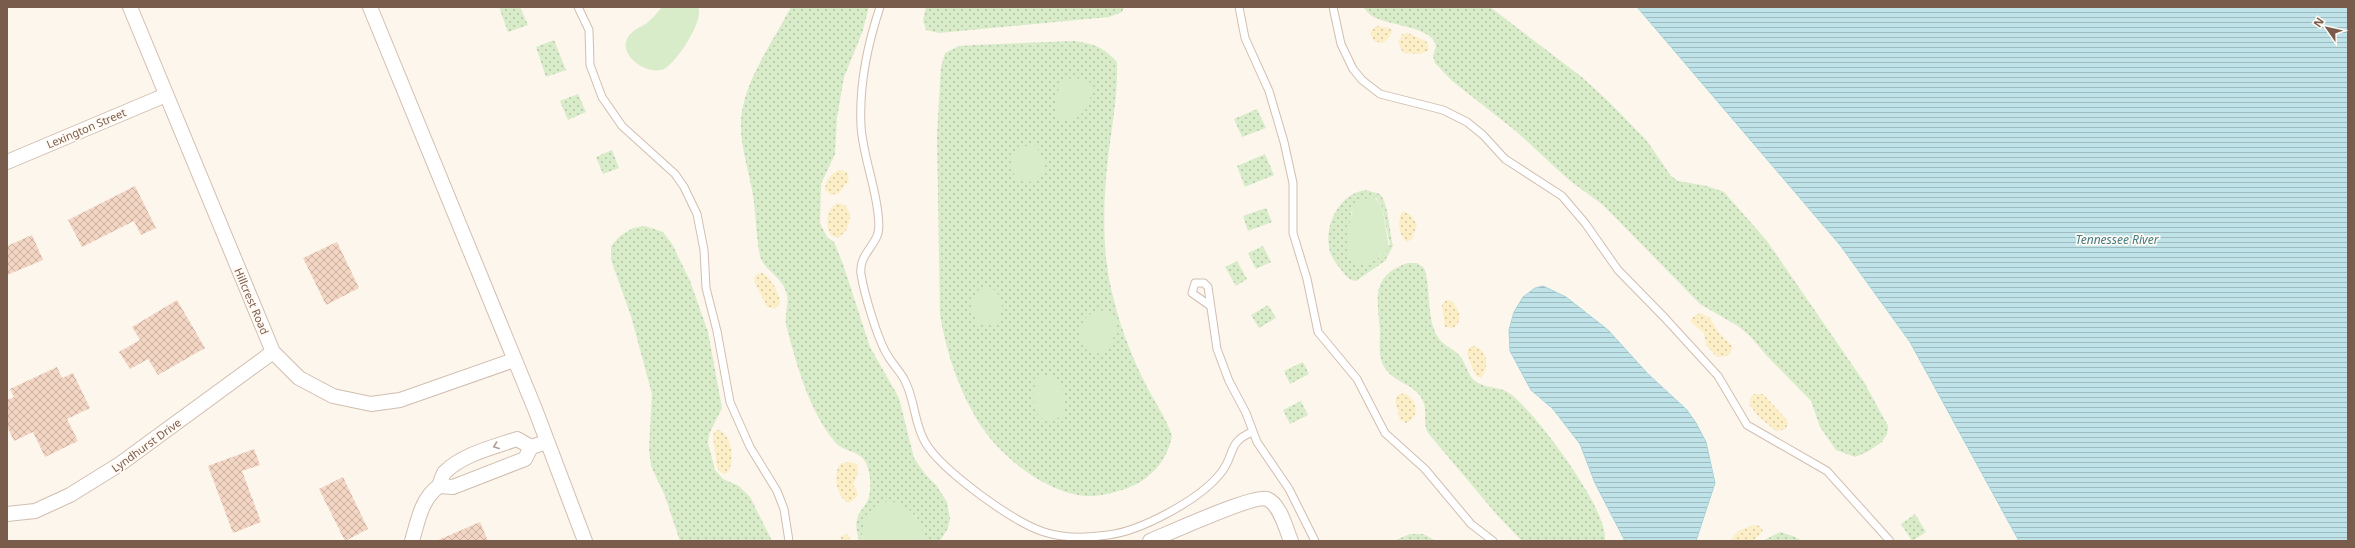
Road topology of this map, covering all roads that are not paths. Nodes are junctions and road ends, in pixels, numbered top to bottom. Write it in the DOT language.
graph roads {
  1 [pos="130,7"];
  2 [pos="578,7"];
  3 [pos="880,7"];
  4 [pos="1238,7"];
  5 [pos="1332,7"];
  6 [pos="372,8"];
  7 [pos="166,95"];
  8 [pos="7,162"];
  9 [pos="1209,305"];
  10 [pos="273,352"];
  11 [pos="514,360"];
  12 [pos="1252,432"];
  13 [pos="547,442"];
  14 [pos="532,447"];
  15 [pos="439,486"];
  16 [pos="7,514"];
  17 [pos="412,541"];
  18 [pos="585,541"];
  19 [pos="789,541"];
  20 [pos="1150,541"];
  21 [pos="1291,541"];
  22 [pos="1315,541"];
  23 [pos="1493,541"];
  24 [pos="1890,541"];
  1 -- 7 [label="street, Hillcrest Road"];
  2 -- 19 [label="lane"];
  3 -- 12 [label="lane"];
  4 -- 23 [label="lane"];
  5 -- 24 [label="lane"];
  6 -- 11 [label="street"];
  7 -- 8 [label="street, Lexington Street"];
  7 -- 10 [label="street, Hillcrest Road"];
  9 -- 12 [label="lane"];
  10 -- 11 [label="street, Hillcrest Road"];
  10 -- 16 [label="street, Lyndhurst Drive"];
  11 -- 13 [label="street"];
  12 -- 22 [label="lane"];
  13 -- 14 [label="street"];
  13 -- 18 [label="street"];
  14 -- 15 [label="street"];
  14 -- 15 [label="street, one-way"];
  15 -- 17 [label="street"];
  20 -- 21 [label="street"];
}
